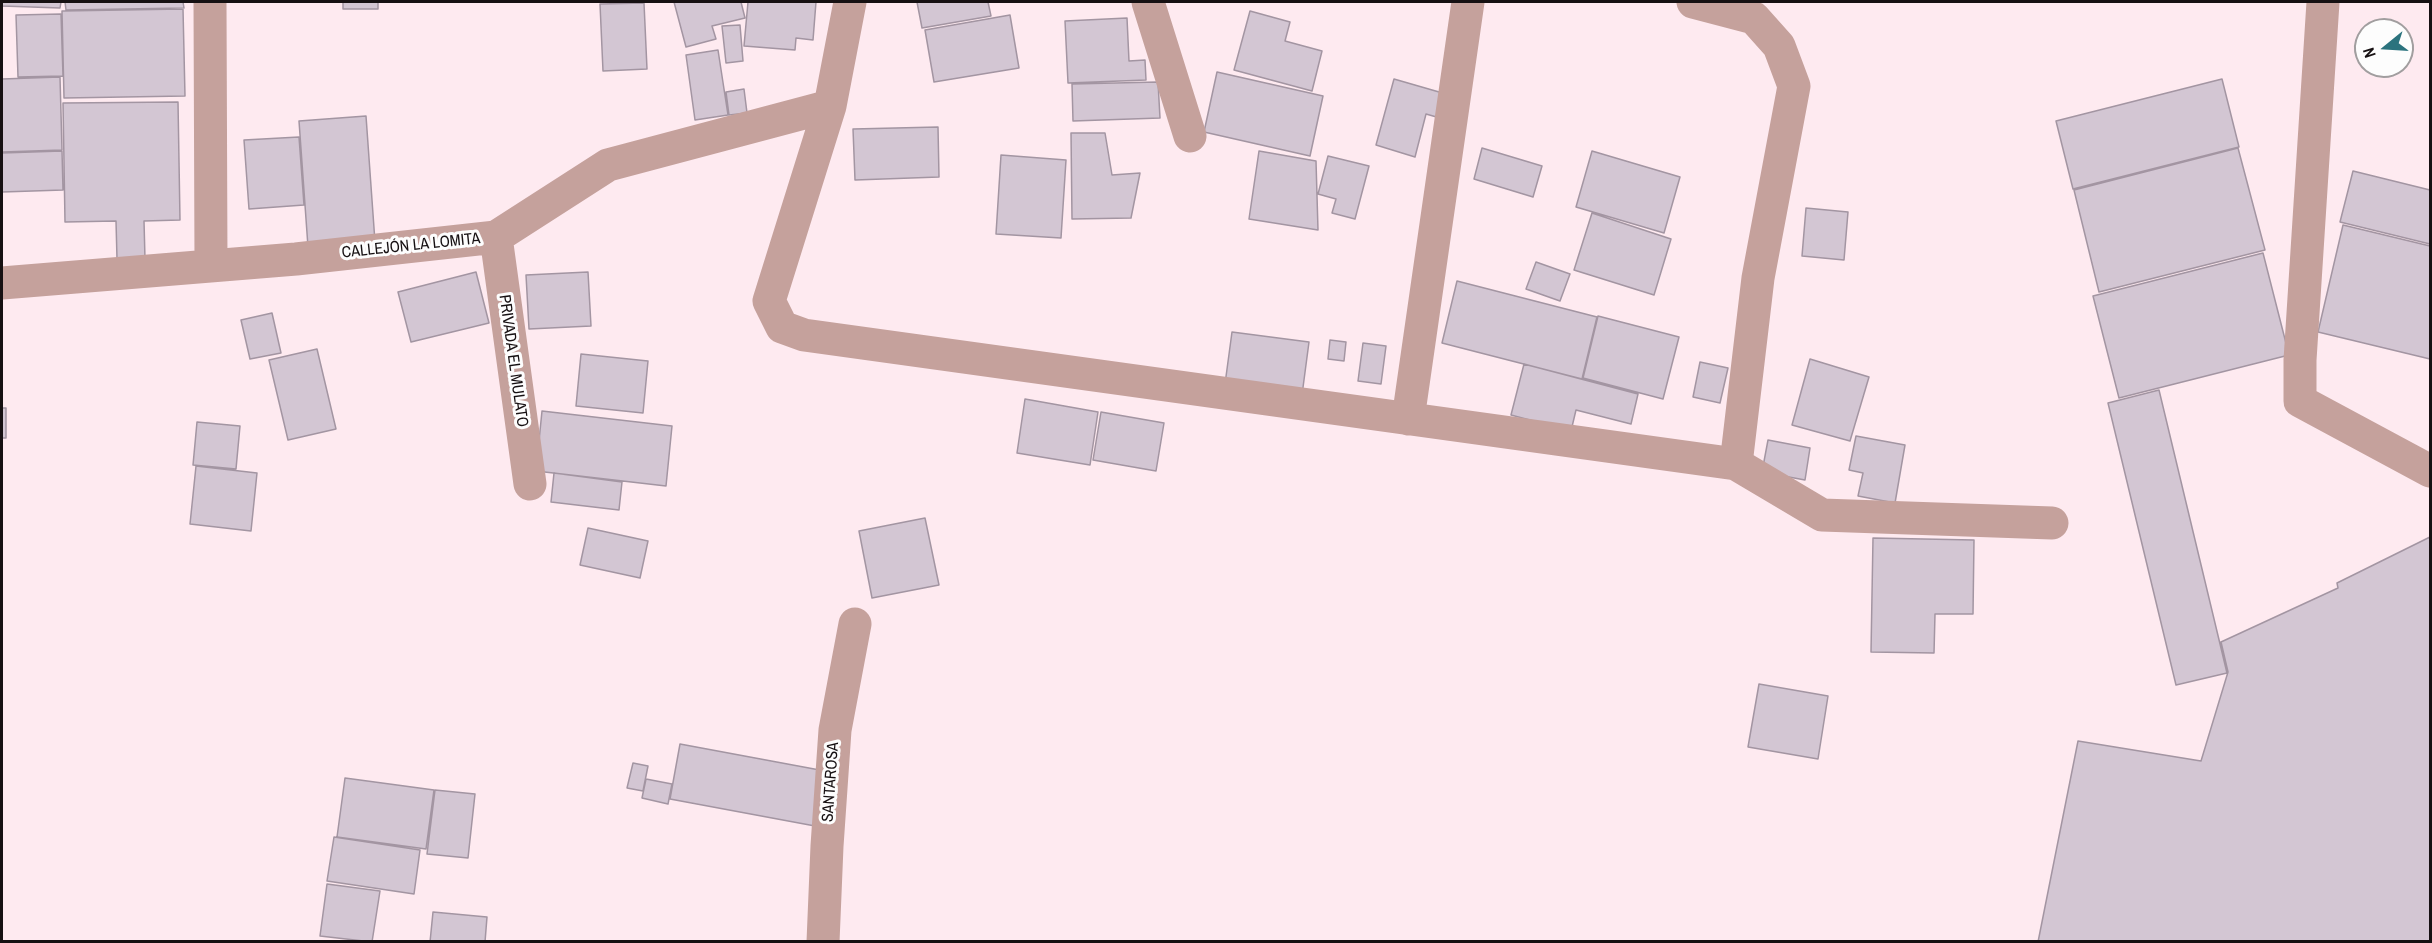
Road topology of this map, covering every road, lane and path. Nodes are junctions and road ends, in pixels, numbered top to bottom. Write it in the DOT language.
graph roads {
  1 [pos="210,2"];
  2 [pos="849,2"];
  3 [pos="1148,2"];
  4 [pos="1468,2"];
  5 [pos="1693,2"];
  6 [pos="2324,2"];
  7 [pos="830,106"];
  8 [pos="1190,136"];
  9 [pos="496,237"];
  10 [pos="211,266"];
  11 [pos="2,283"];
  12 [pos="1408,419"];
  13 [pos="1736,464"];
  14 [pos="2430,471"];
  15 [pos="530,484"];
  16 [pos="2052,524"];
  17 [pos="855,624"];
  18 [pos="823,942"];
  1 -- 10 [label="street"];
  2 -- 7 [label="street"];
  3 -- 8 [label="street"];
  4 -- 12 [label="street"];
  5 -- 13 [label="street"];
  6 -- 14 [label="street"];
  7 -- 9 [label="street, CALLEJÓN LA LOMITA"];
  7 -- 12 [label="street"];
  9 -- 10 [label="street, CALLEJÓN LA LOMITA"];
  9 -- 15 [label="street, PRIVADA EL MULATO"];
  10 -- 11 [label="street, CALLEJÓN LA LOMITA"];
  12 -- 13 [label="street"];
  13 -- 16 [label="street"];
  17 -- 18 [label="street, SANTAROSA"];
}
